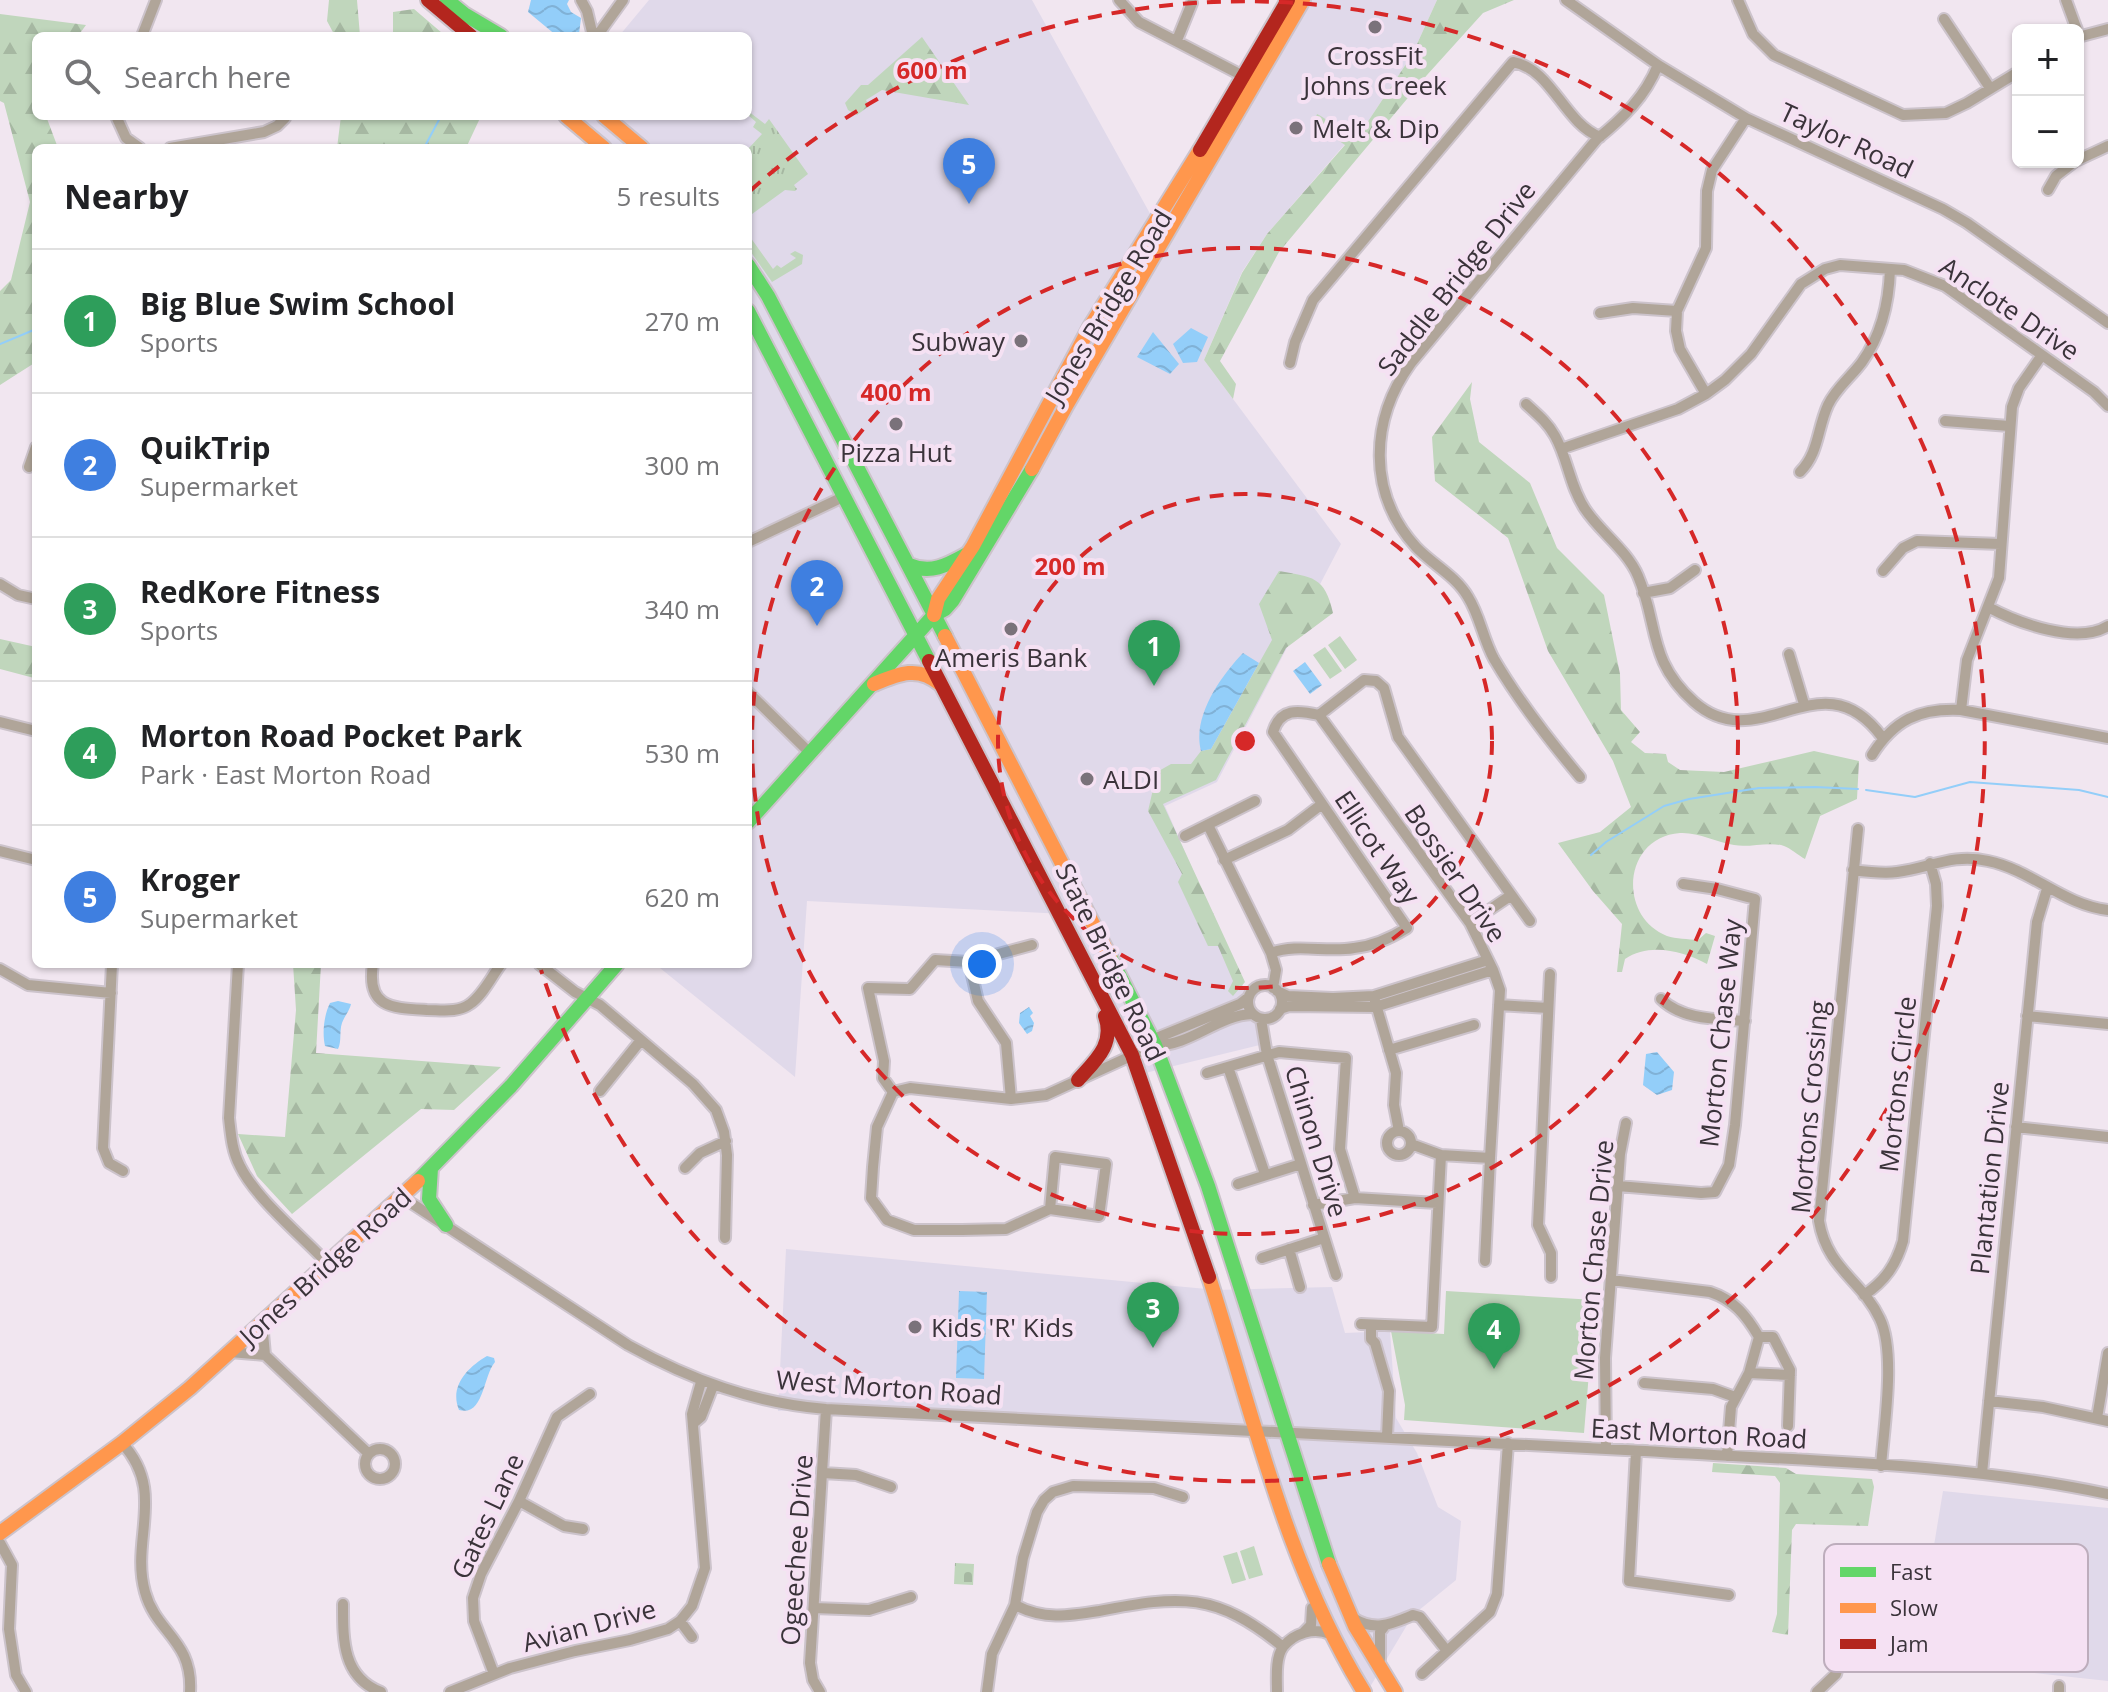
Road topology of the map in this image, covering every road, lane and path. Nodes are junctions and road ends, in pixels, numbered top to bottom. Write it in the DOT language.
graph roads {
  1 [pos="156,0"];
  2 [pos="428,0"];
  3 [pos="447,0"];
  4 [pos="466,0"];
  5 [pos="623,0"];
  6 [pos="1119,0"];
  7 [pos="1288,0"];
  8 [pos="1303,0"];
  9 [pos="1566,0"];
  10 [pos="1738,0"];
  11 [pos="2066,0"];
  12 [pos="585,2"];
  13 [pos="1192,3"];
  14 [pos="1944,19"];
  15 [pos="2074,24"];
  16 [pos="2108,29"];
  17 [pos="144,32"];
  18 [pos="466,32"];
  19 [pos="494,32"];
  20 [pos="504,32"];
  21 [pos="594,32"];
  22 [pos="598,32"];
  23 [pos="2084,33"];
  24 [pos="1177,40"];
  25 [pos="1658,65"];
  26 [pos="2012,75"];
  27 [pos="1248,78"];
  28 [pos="1990,88"];
  29 [pos="1746,118"];
  30 [pos="117,120"];
  31 [pos="283,120"];
  32 [pos="571,120"];
  33 [pos="609,120"];
  34 [pos="1600,137"];
  35 [pos="134,144"];
  36 [pos="194,144"];
  37 [pos="599,144"];
  38 [pos="637,144"];
  39 [pos="2108,146"];
  40 [pos="2084,157"];
  41 [pos="2067,168"];
  42 [pos="2048,190"];
  43 [pos="1890,269"];
  44 [pos="752,271"];
  45 [pos="752,287"];
  46 [pos="768,296"];
  47 [pos="1107,302"];
  48 [pos="752,311"];
  49 [pos="1677,311"];
  50 [pos="1600,313"];
  51 [pos="752,318"];
  52 [pos="2108,323"];
  53 [pos="2042,355"];
  54 [pos="1290,363"];
  55 [pos="1706,394"];
  56 [pos="1053,398"];
  57 [pos="1526,404"];
  58 [pos="1066,406"];
  59 [pos="2108,406"];
  60 [pos="1945,421"];
  61 [pos="2009,426"];
  62 [pos="846,445"];
  63 [pos="1561,449"];
  64 [pos="32,458"];
  65 [pos="29,467"];
  66 [pos="1800,472"];
  67 [pos="1029,475"];
  68 [pos="843,497"];
  69 [pos="752,540"];
  70 [pos="2001,544"];
  71 [pos="969,553"];
  72 [pos="909,565"];
  73 [pos="1695,570"];
  74 [pos="1883,571"];
  75 [pos="0,584"];
  76 [pos="1643,593"];
  77 [pos="32,598"];
  78 [pos="1988,607"];
  79 [pos="906,615"];
  80 [pos="934,615"];
  81 [pos="2108,626"];
  82 [pos="917,635"];
  83 [pos="1789,654"];
  84 [pos="874,684"];
  85 [pos="943,687"];
  86 [pos="752,696"];
  87 [pos="1804,704"];
  88 [pos="1961,710"];
  89 [pos="1319,715"];
  90 [pos="0,722"];
  91 [pos="32,730"];
  92 [pos="1882,737"];
  93 [pos="2108,738"];
  94 [pos="811,754"];
  95 [pos="1872,755"];
  96 [pos="1580,777"];
  97 [pos="1255,801"];
  98 [pos="1322,804"];
  99 [pos="752,818"];
  100 [pos="1208,825"];
  101 [pos="1858,829"];
  102 [pos="1185,836"];
  103 [pos="0,851"];
  104 [pos="32,859"];
  105 [pos="1224,860"];
  106 [pos="1930,863"];
  107 [pos="1853,870"];
  108 [pos="1683,884"];
  109 [pos="2047,889"];
  110 [pos="1510,896"];
  111 [pos="2108,910"];
  112 [pos="1530,921"];
  113 [pos="1470,923"];
  114 [pos="1032,945"];
  115 [pos="1271,953"];
  116 [pos="1082,955"];
  117 [pos="969,962"];
  118 [pos="1490,965"];
  119 [pos="112,968"];
  120 [pos="238,968"];
  121 [pos="372,968"];
  122 [pos="498,968"];
  123 [pos="544,968"];
  124 [pos="613,968"];
  125 [pos="0,969"];
  126 [pos="1550,974"];
  127 [pos="1275,990"];
  128 [pos="111,993"];
  129 [pos="1249,997"];
  130 [pos="586,998"];
  131 [pos="1661,999"];
  132 [pos="1374,1001"];
  133 [pos="1499,1005"];
  134 [pos="1548,1008"];
  135 [pos="1280,1009"];
  136 [pos="1256,1016"];
  137 [pos="2027,1016"];
  138 [pos="1745,1021"];
  139 [pos="2108,1024"];
  140 [pos="1474,1025"];
  141 [pos="641,1040"];
  142 [pos="1155,1045"];
  143 [pos="1389,1050"];
  144 [pos="1132,1055"];
  145 [pos="1267,1055"];
  146 [pos="1228,1067"];
  147 [pos="1207,1073"];
  148 [pos="1078,1080"];
  149 [pos="600,1091"];
  150 [pos="893,1092"];
  151 [pos="1011,1099"];
  152 [pos="1626,1123"];
  153 [pos="2016,1127"];
  154 [pos="1399,1131"];
  155 [pos="2108,1137"];
  156 [pos="726,1141"];
  157 [pos="1411,1144"];
  158 [pos="1441,1155"];
  159 [pos="1490,1158"];
  160 [pos="1301,1164"];
  161 [pos="431,1167"];
  162 [pos="685,1168"];
  163 [pos="123,1171"];
  164 [pos="1265,1174"];
  165 [pos="1238,1184"];
  166 [pos="1618,1186"];
  167 [pos="402,1197"];
  168 [pos="1355,1198"];
  169 [pos="1437,1203"];
  170 [pos="1313,1205"];
  171 [pos="1050,1209"];
  172 [pos="446,1225"];
  173 [pos="725,1238"];
  174 [pos="1324,1238"];
  175 [pos="1289,1249"];
  176 [pos="1262,1258"];
  177 [pos="1485,1261"];
  178 [pos="328,1264"];
  179 [pos="1336,1275"];
  180 [pos="1551,1277"];
  181 [pos="1611,1280"];
  182 [pos="1300,1287"];
  183 [pos="1864,1295"];
  184 [pos="262,1322"];
  185 [pos="1759,1337"];
  186 [pos="230,1352"];
  187 [pos="2108,1353"];
  188 [pos="265,1355"];
  189 [pos="1749,1373"];
  190 [pos="1790,1375"];
  191 [pos="701,1382"];
  192 [pos="1644,1383"];
  193 [pos="713,1386"];
  194 [pos="590,1394"];
  195 [pos="1735,1397"];
  196 [pos="1989,1401"];
  197 [pos="826,1409"];
  198 [pos="2102,1419"];
  199 [pos="695,1422"];
  200 [pos="1788,1426"];
  201 [pos="1257,1429"];
  202 [pos="1285,1431"];
  203 [pos="1387,1437"];
  204 [pos="122,1443"];
  205 [pos="1508,1443"];
  206 [pos="1606,1449"];
  207 [pos="1636,1451"];
  208 [pos="369,1454"];
  209 [pos="1727,1456"];
  210 [pos="1881,1466"];
  211 [pos="823,1473"];
  212 [pos="1982,1473"];
  213 [pos="891,1487"];
  214 [pos="2108,1494"];
  215 [pos="1183,1497"];
  216 [pos="519,1501"];
  217 [pos="1288,1527"];
  218 [pos="583,1529"];
  219 [pos="0,1533"];
  220 [pos="0,1543"];
  221 [pos="1729,1595"];
  222 [pos="911,1597"];
  223 [pos="343,1604"];
  224 [pos="1015,1605"];
  225 [pos="814,1608"];
  226 [pos="1351,1616"];
  227 [pos="680,1621"];
  228 [pos="1384,1627"];
  229 [pos="1304,1632"];
  230 [pos="1333,1635"];
  231 [pos="692,1637"];
  232 [pos="1283,1647"];
  233 [pos="1447,1651"];
  234 [pos="1381,1669"];
  235 [pos="1837,1672"];
  236 [pos="494,1674"];
  237 [pos="1422,1674"];
  238 [pos="375,1691"];
  239 [pos="26,1692"];
  240 [pos="190,1692"];
  241 [pos="450,1692"];
  242 [pos="820,1692"];
  243 [pos="987,1692"];
  244 [pos="1277,1692"];
  245 [pos="1364,1692"];
  246 [pos="1395,1692"];
  247 [pos="1817,1692"];
  1 -- 17 [label="street"];
  2 -- 18 [label="main road"];
  3 -- 19 [label="main road"];
  4 -- 20 [label="main road"];
  5 -- 22 [label="street"];
  6 -- 24 [label="street"];
  7 -- 27 [label="main road, Jones Bridge Road"];
  8 -- 27 [label="main road, Jones Bridge Road"];
  9 -- 25 [label="street, Taylor Road"];
  10 -- 28 [label="street"];
  11 -- 15 [label="street"];
  12 -- 21 [label="street"];
  13 -- 24 [label="street"];
  14 -- 28 [label="street"];
  16 -- 23 [label="street"];
  24 -- 27 [label="street"];
  25 -- 29 [label="street, Taylor Road"];
  25 -- 34 [label="street, Saddle Bridge Drive"];
  26 -- 28 [label="street"];
  27 -- 47 [label="main road, Jones Bridge Road"];
  27 -- 58 [label="main road, Jones Bridge Road"];
  29 -- 49 [label="street"];
  29 -- 52 [label="street, Taylor Road"];
  30 -- 35 [label="street"];
  31 -- 36 [label="street"];
  32 -- 37 [label="main road"];
  33 -- 38 [label="main road"];
  34 -- 54 [label="street"];
  34 -- 96 [label="street, Saddle Bridge Drive"];
  39 -- 40 [label="street"];
  41 -- 42 [label="street"];
  43 -- 53 [label="street, Anclote Drive"];
  43 -- 55 [label="street, Anclote Drive"];
  43 -- 66 [label="street"];
  44 -- 46 [label="main road, State Bridge Road"];
  45 -- 46 [label="main road"];
  46 -- 62 [label="main road, State Bridge Road"];
  47 -- 56 [label="main road, Jones Bridge Road"];
  47 -- 58 [label="main road"];
  48 -- 62 [label="main road"];
  49 -- 50 [label="street"];
  49 -- 55 [label="street"];
  51 -- 68 [label="main road, State Bridge Road"];
  53 -- 59 [label="street, Anclote Drive"];
  53 -- 61 [label="street"];
  55 -- 63 [label="street, Anclote Drive"];
  56 -- 67 [label="main road"];
  56 -- 71 [label="main road, Jones Bridge Road"];
  57 -- 63 [label="street"];
  58 -- 67 [label="main road, Jones Bridge Road"];
  60 -- 61 [label="street"];
  61 -- 70 [label="street"];
  62 -- 72 [label="main road, State Bridge Road"];
  63 -- 76 [label="street"];
  64 -- 65 [label="street"];
  67 -- 80 [label="main road, Jones Bridge Road"];
  68 -- 69 [label="street"];
  68 -- 79 [label="main road, State Bridge Road"];
  70 -- 74 [label="street"];
  70 -- 78 [label="street"];
  71 -- 72 [label="main road"];
  71 -- 80 [label="main road, Jones Bridge Road"];
  72 -- 80 [label="main road, State Bridge Road"];
  73 -- 76 [label="street"];
  75 -- 77 [label="street"];
  76 -- 87 [label="street"];
  78 -- 81 [label="street"];
  78 -- 88 [label="street"];
  79 -- 80 [label="main road"];
  79 -- 82 [label="main road, State Bridge Road"];
  80 -- 82 [label="main road, Jones Bridge Road"];
  80 -- 142 [label="main road, State Bridge Road"];
  82 -- 84 [label="main road, Jones Bridge Road"];
  82 -- 85 [label="main road, State Bridge Road"];
  83 -- 87 [label="street"];
  84 -- 85 [label="main road"];
  84 -- 94 [label="main road, Jones Bridge Road"];
  85 -- 116 [label="main road, State Bridge Road"];
  86 -- 94 [label="street"];
  87 -- 92 [label="street"];
  88 -- 92 [label="street"];
  88 -- 93 [label="street"];
  89 -- 98 [label="street, Ellicot Way"];
  89 -- 110 [label="street"];
  89 -- 113 [label="street, Bossier Drive"];
  90 -- 91 [label="street"];
  92 -- 95 [label="street"];
  94 -- 99 [label="main road, Jones Bridge Road"];
  97 -- 100 [label="street"];
  98 -- 105 [label="street"];
  98 -- 115 [label="street, Ellicot Way"];
  100 -- 102 [label="street"];
  100 -- 105 [label="street"];
  101 -- 107 [label="street, Mortons Crossing"];
  103 -- 104 [label="street"];
  105 -- 115 [label="street"];
  106 -- 107 [label="street"];
  106 -- 109 [label="street"];
  106 -- 183 [label="street, Mortons Circle"];
  107 -- 183 [label="street, Mortons Crossing"];
  108 -- 138 [label="street, Morton Chase Way"];
  109 -- 111 [label="street"];
  109 -- 137 [label="street, Plantation Drive"];
  110 -- 112 [label="street"];
  110 -- 113 [label="street"];
  113 -- 118 [label="street, Bossier Drive"];
  114 -- 117 [label="street"];
  115 -- 127 [label="street"];
  116 -- 144 [label="main road, State Bridge Road"];
  116 -- 148 [label="main road, State Bridge Road"];
  117 -- 150 [label="street"];
  117 -- 151 [label="street"];
  118 -- 132 [label="street"];
  118 -- 133 [label="street, Bossier Drive"];
  119 -- 128 [label="street"];
  120 -- 178 [label="street"];
  121 -- 122 [label="street"];
  123 -- 130 [label="street"];
  124 -- 130 [label="main road, Jones Bridge Road"];
  125 -- 128 [label="street"];
  126 -- 134 [label="street"];
  127 -- 129 [label="street"];
  127 -- 132 [label="street"];
  127 -- 135 [label="street"];
  128 -- 163 [label="street"];
  129 -- 136 [label="street"];
  129 -- 142 [label="street"];
  130 -- 141 [label="street"];
  130 -- 161 [label="main road, Jones Bridge Road"];
  131 -- 138 [label="street"];
  132 -- 135 [label="street"];
  132 -- 143 [label="street"];
  133 -- 134 [label="street"];
  133 -- 159 [label="street, Bossier Drive"];
  134 -- 180 [label="street"];
  135 -- 136 [label="street"];
  136 -- 142 [label="street"];
  136 -- 145 [label="street, Chinon Drive"];
  137 -- 139 [label="street"];
  137 -- 153 [label="street, Plantation Drive"];
  138 -- 166 [label="street, Morton Chase Way"];
  140 -- 143 [label="street"];
  141 -- 149 [label="street"];
  141 -- 156 [label="street"];
  142 -- 144 [label="street"];
  142 -- 202 [label="main road, State Bridge Road"];
  143 -- 154 [label="street"];
  144 -- 148 [label="street"];
  144 -- 201 [label="main road, State Bridge Road"];
  145 -- 146 [label="street"];
  145 -- 160 [label="street, Chinon Drive"];
  145 -- 168 [label="street"];
  146 -- 147 [label="street"];
  146 -- 164 [label="street"];
  148 -- 151 [label="street"];
  150 -- 151 [label="street"];
  150 -- 171 [label="street"];
  152 -- 166 [label="street, Morton Chase Drive"];
  153 -- 155 [label="street"];
  153 -- 196 [label="street, Plantation Drive"];
  154 -- 157 [label="street"];
  154 -- 157 [label="street"];
  156 -- 162 [label="street"];
  156 -- 173 [label="street"];
  157 -- 158 [label="street"];
  158 -- 159 [label="street"];
  158 -- 169 [label="street"];
  159 -- 177 [label="street, Bossier Drive"];
  160 -- 164 [label="street"];
  160 -- 170 [label="street, Chinon Drive"];
  161 -- 167 [label="main road, Jones Bridge Road"];
  161 -- 172 [label="main road"];
  164 -- 165 [label="street"];
  166 -- 181 [label="street, Morton Chase Drive"];
  167 -- 172 [label="street, West Morton Road"];
  167 -- 178 [label="main road, Jones Bridge Road"];
  168 -- 169 [label="street"];
  168 -- 170 [label="street"];
  169 -- 203 [label="street"];
  170 -- 174 [label="street, Chinon Drive"];
  171 -- 171 [label="street"];
  172 -- 191 [label="street, West Morton Road"];
  174 -- 175 [label="street"];
  174 -- 179 [label="street, Chinon Drive"];
  175 -- 176 [label="street"];
  175 -- 182 [label="street"];
  178 -- 184 [label="main road, Jones Bridge Road"];
  181 -- 185 [label="street"];
  181 -- 206 [label="street, Morton Chase Drive"];
  183 -- 210 [label="street, Mortons Crossing"];
  184 -- 186 [label="main road, Jones Bridge Road"];
  184 -- 188 [label="street"];
  185 -- 189 [label="street"];
  185 -- 190 [label="street"];
  186 -- 188 [label="street"];
  186 -- 204 [label="main road, Jones Bridge Road"];
  187 -- 198 [label="street"];
  188 -- 208 [label="street"];
  189 -- 190 [label="street"];
  189 -- 195 [label="street"];
  190 -- 200 [label="street"];
  191 -- 193 [label="street, West Morton Road"];
  191 -- 199 [label="street, Avian Drive"];
  192 -- 195 [label="street"];
  193 -- 197 [label="street, West Morton Road"];
  193 -- 199 [label="street"];
  194 -- 216 [label="street, Gates Lane"];
  195 -- 209 [label="street"];
  196 -- 198 [label="street"];
  196 -- 212 [label="street, Plantation Drive"];
  197 -- 201 [label="street, West Morton Road"];
  197 -- 211 [label="street, Ogeechee Drive"];
  199 -- 227 [label="street, Avian Drive"];
  201 -- 202 [label="street, West Morton Road"];
  201 -- 217 [label="main road, State Bridge Road"];
  202 -- 203 [label="street, East Morton Road"];
  202 -- 226 [label="main road, State Bridge Road"];
  203 -- 205 [label="street, East Morton Road"];
  204 -- 219 [label="main road, Jones Bridge Road"];
  204 -- 240 [label="street"];
  205 -- 206 [label="street, East Morton Road"];
  205 -- 233 [label="street"];
  206 -- 207 [label="street, East Morton Road"];
  207 -- 209 [label="street, East Morton Road"];
  207 -- 221 [label="street"];
  209 -- 210 [label="street, East Morton Road"];
  210 -- 212 [label="street, East Morton Road"];
  211 -- 213 [label="street"];
  211 -- 225 [label="street, Ogeechee Drive"];
  212 -- 214 [label="street, East Morton Road"];
  215 -- 224 [label="street"];
  216 -- 218 [label="street"];
  216 -- 236 [label="street, Gates Lane"];
  217 -- 229 [label="street, State Bridge Road"];
  217 -- 230 [label="main road, State Bridge Road"];
  220 -- 239 [label="street"];
  222 -- 225 [label="street"];
  223 -- 238 [label="street"];
  224 -- 232 [label="street"];
  224 -- 243 [label="street"];
  225 -- 242 [label="street, Ogeechee Drive"];
  226 -- 228 [label="street"];
  226 -- 234 [label="main road, State Bridge Road"];
  227 -- 231 [label="street"];
  227 -- 236 [label="street, Avian Drive"];
  228 -- 233 [label="street"];
  228 -- 234 [label="street"];
  229 -- 230 [label="street"];
  229 -- 232 [label="street"];
  230 -- 245 [label="main road, State Bridge Road"];
  232 -- 244 [label="street"];
  233 -- 237 [label="street"];
  234 -- 246 [label="main road, State Bridge Road"];
  235 -- 247 [label="street"];
  236 -- 241 [label="street, Avian Drive"];
}
